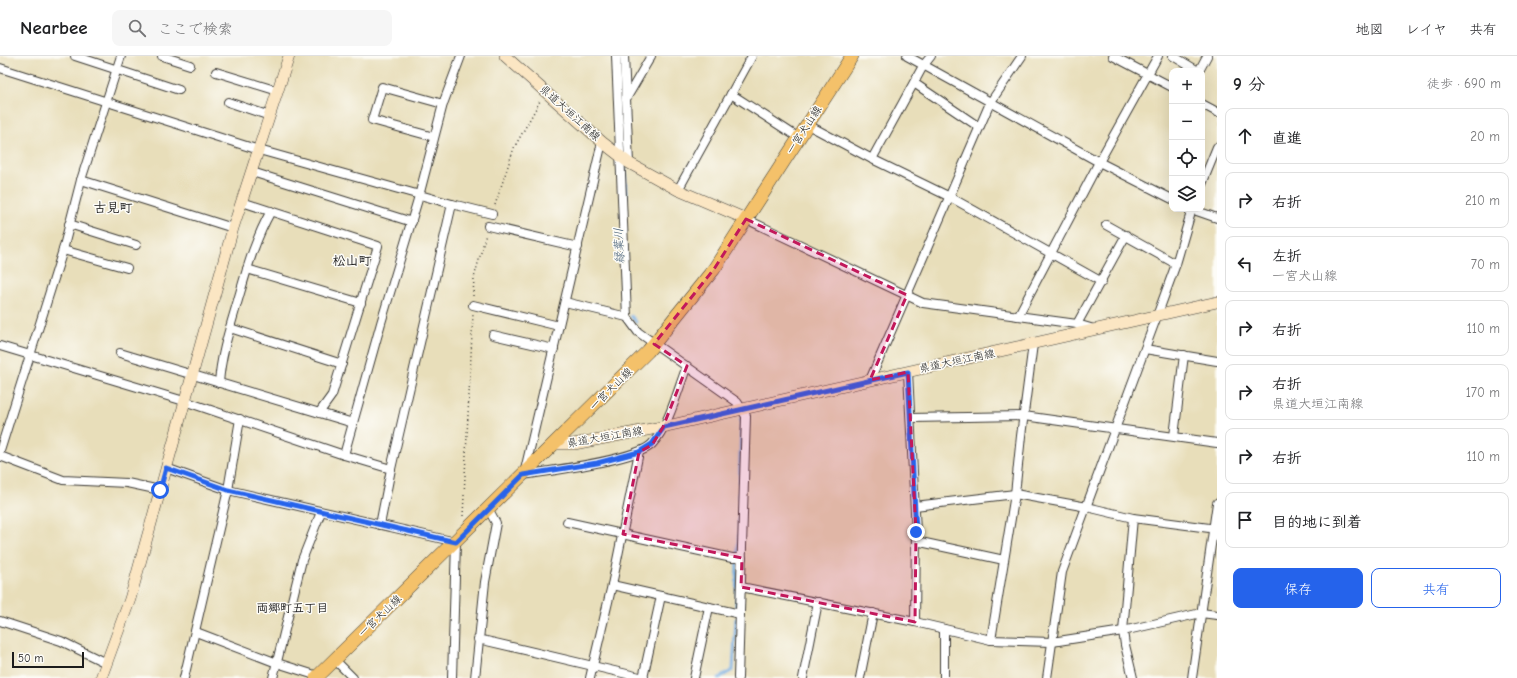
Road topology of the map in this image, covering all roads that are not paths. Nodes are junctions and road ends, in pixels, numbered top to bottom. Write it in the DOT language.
graph roads {
  1 [pos="75,56"];
  2 [pos="121,56"];
  3 [pos="162,56"];
  4 [pos="289,56"];
  5 [pos="460,56"];
  6 [pos="505,56"];
  7 [pos="651,56"];
  8 [pos="752,56"];
  9 [pos="852,56"];
  10 [pos="907,56"];
  11 [pos="931,56"];
  12 [pos="1022,56"];
  13 [pos="1112,56"];
  14 [pos="1158,56"];
  15 [pos="1173,56"];
  16 [pos="1207,56"];
  17 [pos="620,59"];
  18 [pos="190,66"];
  19 [pos="923,66"];
  20 [pos="0,68"];
  21 [pos="1193,68"];
  22 [pos="1200,68"];
  23 [pos="117,69"];
  24 [pos="216,72"];
  25 [pos="1149,74"];
  26 [pos="914,83"];
  27 [pos="1169,85"];
  28 [pos="179,90"];
  29 [pos="278,91"];
  30 [pos="731,94"];
  31 [pos="622,96"];
  32 [pos="107,100"];
  33 [pos="228,102"];
  34 [pos="990,103"];
  35 [pos="443,104"];
  36 [pos="1205,106"];
  37 [pos="1217,112"];
  38 [pos="270,116"];
  39 [pos="808,125"];
  40 [pos="979,127"];
  41 [pos="434,137"];
  42 [pos="799,138"];
  43 [pos="602,142"];
  44 [pos="1217,147"];
  45 [pos="259,150"];
  46 [pos="872,159"];
  47 [pos="625,160"];
  48 [pos="1099,162"];
  49 [pos="252,172"];
  50 [pos="1205,177"];
  51 [pos="81,180"];
  52 [pos="678,190"];
  53 [pos="419,196"];
  54 [pos="950,197"];
  55 [pos="1169,197"];
  56 [pos="242,202"];
  57 [pos="452,204"];
  58 [pos="271,211"];
  59 [pos="1190,212"];
  60 [pos="1200,212"];
  61 [pos="492,214"];
  62 [pos="1217,218"];
  63 [pos="746,219"];
  64 [pos="412,222"];
  65 [pos="69,224"];
  66 [pos="1106,225"];
  67 [pos="488,226"];
  68 [pos="233,228"];
  69 [pos="1126,235"];
  70 [pos="136,245"];
  71 [pos="578,247"];
  72 [pos="62,250"];
  73 [pos="1051,254"];
  74 [pos="1176,264"];
  75 [pos="127,268"];
  76 [pos="247,269"];
  77 [pos="1102,282"];
  78 [pos="907,295"];
  79 [pos="565,302"];
  80 [pos="1217,302"];
  81 [pos="361,303"];
  82 [pos="473,305"];
  83 [pos="1018,316"];
  84 [pos="1157,316"];
  85 [pos="627,317"];
  86 [pos="1077,324"];
  87 [pos="559,326"];
  88 [pos="230,328"];
  89 [pos="1094,330"];
  90 [pos="493,335"];
  91 [pos="654,344"];
  92 [pos="1033,344"];
  93 [pos="0,346"];
  94 [pos="554,348"];
  95 [pos="1145,350"];
  96 [pos="120,352"];
  97 [pos="30,355"];
  98 [pos="1184,355"];
  99 [pos="1217,361"];
  100 [pos="342,364"];
  101 [pos="687,366"];
  102 [pos="908,372"];
  103 [pos="192,375"];
  104 [pos="870,380"];
  105 [pos="219,383"];
  106 [pos="184,401"];
  107 [pos="742,409"];
  108 [pos="319,413"];
  109 [pos="1024,416"];
  110 [pos="911,418"];
  111 [pos="240,419"];
  112 [pos="353,423"];
  113 [pos="664,427"];
  114 [pos="1116,428"];
  115 [pos="1174,436"];
  116 [pos="1217,443"];
  117 [pos="556,444"];
  118 [pos="0,451"];
  119 [pos="639,452"];
  120 [pos="344,455"];
  121 [pos="0,456"];
  122 [pos="166,468"];
  123 [pos="391,469"];
  124 [pos="524,474"];
  125 [pos="160,490"];
  126 [pos="228,490"];
  127 [pos="1015,494"];
  128 [pos="1217,503"];
  129 [pos="915,506"];
  130 [pos="1087,507"];
  131 [pos="489,510"];
  132 [pos="321,512"];
  133 [pos="1133,518"];
  134 [pos="567,522"];
  135 [pos="380,525"];
  136 [pos="1215,529"];
  137 [pos="623,534"];
  138 [pos="916,541"];
  139 [pos="456,542"];
  140 [pos="742,558"];
  141 [pos="1004,560"];
  142 [pos="612,585"];
  143 [pos="741,587"];
  144 [pos="661,596"];
  145 [pos="818,602"];
  146 [pos="709,607"];
  147 [pos="874,613"];
  148 [pos="1201,613"];
  149 [pos="740,614"];
  150 [pos="1217,615"];
  151 [pos="0,621"];
  152 [pos="915,622"];
  153 [pos="944,629"];
  154 [pos="1123,631"];
  155 [pos="196,632"];
  156 [pos="478,639"];
  157 [pos="991,640"];
  158 [pos="1052,642"];
  159 [pos="335,660"];
  160 [pos="277,663"];
  161 [pos="106,664"];
  162 [pos="592,666"];
  163 [pos="317,677"];
  164 [pos="101,678"];
  165 [pos="184,678"];
  166 [pos="273,678"];
  167 [pos="353,678"];
  168 [pos="452,678"];
  169 [pos="475,678"];
  170 [pos="590,678"];
  171 [pos="643,678"];
  172 [pos="694,678"];
  173 [pos="738,678"];
  174 [pos="803,678"];
  175 [pos="860,678"];
  176 [pos="944,678"];
  177 [pos="1047,678"];
  178 [pos="1133,678"];
  179 [pos="1192,678"];
  1 -- 23 [label="street"];
  2 -- 23 [label="street"];
  3 -- 18 [label="street"];
  4 -- 29 [label="main road"];
  5 -- 35 [label="street"];
  6 -- 43 [label="main road, 県道大垣江南線"];
  7 -- 31 [label="street"];
  8 -- 30 [label="street"];
  9 -- 39 [label="main road, 一宮犬山線"];
  10 -- 19 [label="street"];
  11 -- 19 [label="street"];
  12 -- 34 [label="street"];
  13 -- 25 [label="street"];
  14 -- 25 [label="street"];
  15 -- 21 [label="street"];
  16 -- 22 [label="street"];
  17 -- 31 [label="street"];
  19 -- 26 [label="street"];
  19 -- 34 [label="street"];
  20 -- 32 [label="street"];
  23 -- 28 [label="street"];
  23 -- 32 [label="street"];
  24 -- 29 [label="street"];
  25 -- 27 [label="street"];
  25 -- 48 [label="street"];
  26 -- 40 [label="street"];
  26 -- 46 [label="street"];
  29 -- 38 [label="main road"];
  30 -- 42 [label="street"];
  30 -- 52 [label="street"];
  31 -- 47 [label="street"];
  32 -- 45 [label="street"];
  32 -- 51 [label="street"];
  33 -- 38 [label="street"];
  34 -- 40 [label="street"];
  34 -- 48 [label="street"];
  35 -- 41 [label="street"];
  35 -- 41 [label="street"];
  36 -- 37 [label="street"];
  38 -- 45 [label="main road"];
  39 -- 42 [label="main road, 一宮犬山線"];
  39 -- 46 [label="street"];
  40 -- 54 [label="street"];
  41 -- 53 [label="street"];
  42 -- 63 [label="main road, 一宮犬山線"];
  43 -- 47 [label="main road, 県道大垣江南線"];
  43 -- 71 [label="street"];
  44 -- 50 [label="street"];
  45 -- 49 [label="main road"];
  45 -- 53 [label="street"];
  46 -- 54 [label="street"];
  47 -- 52 [label="main road, 県道大垣江南線"];
  47 -- 85 [label="street"];
  48 -- 55 [label="street"];
  48 -- 73 [label="street"];
  49 -- 56 [label="main road"];
  49 -- 64 [label="street"];
  51 -- 65 [label="street"];
  51 -- 68 [label="street"];
  52 -- 63 [label="main road, 県道大垣江南線"];
  53 -- 57 [label="street"];
  53 -- 64 [label="street"];
  54 -- 73 [label="street"];
  54 -- 78 [label="street"];
  56 -- 58 [label="street"];
  56 -- 68 [label="main road"];
  57 -- 61 [label="street"];
  57 -- 123 [label="street"];
  58 -- 76 [label="street"];
  58 -- 81 [label="street"];
  59 -- 74 [label="street"];
  60 -- 62 [label="street"];
  63 -- 78 [label="street"];
  63 -- 91 [label="main road, 一宮犬山線"];
  64 -- 112 [label="street"];
  65 -- 70 [label="street"];
  65 -- 72 [label="street"];
  66 -- 69 [label="street"];
  67 -- 71 [label="street"];
  68 -- 103 [label="main road"];
  69 -- 74 [label="street"];
  69 -- 77 [label="street"];
  71 -- 79 [label="street"];
  72 -- 75 [label="street"];
  72 -- 97 [label="street"];
  73 -- 77 [label="street"];
  73 -- 83 [label="street"];
  74 -- 84 [label="street"];
  76 -- 81 [label="street"];
  76 -- 88 [label="street"];
  77 -- 86 [label="street"];
  78 -- 83 [label="street"];
  78 -- 104 [label="street"];
  79 -- 85 [label="street"];
  79 -- 87 [label="street"];
  80 -- 84 [label="main road, 県道大垣江南線"];
  81 -- 100 [label="street"];
  82 -- 87 [label="street"];
  83 -- 86 [label="street"];
  84 -- 89 [label="main road, 県道大垣江南線"];
  84 -- 95 [label="street"];
  85 -- 91 [label="street"];
  86 -- 89 [label="street"];
  87 -- 94 [label="street"];
  88 -- 100 [label="street"];
  88 -- 105 [label="street"];
  89 -- 92 [label="main road, 県道大垣江南線"];
  90 -- 94 [label="street"];
  91 -- 101 [label="street"];
  91 -- 117 [label="main road, 一宮犬山線"];
  92 -- 102 [label="main road, 県道大垣江南線"];
  92 -- 109 [label="street"];
  93 -- 97 [label="street"];
  94 -- 124 [label="street"];
  95 -- 98 [label="street"];
  95 -- 114 [label="street"];
  96 -- 103 [label="street"];
  97 -- 106 [label="street"];
  97 -- 118 [label="street"];
  98 -- 99 [label="street"];
  98 -- 115 [label="street"];
  100 -- 108 [label="street"];
  101 -- 107 [label="street"];
  101 -- 113 [label="street"];
  102 -- 104 [label="main road, 県道大垣江南線"];
  102 -- 110 [label="street"];
  103 -- 105 [label="street"];
  103 -- 106 [label="main road"];
  104 -- 107 [label="main road, 県道大垣江南線"];
  105 -- 108 [label="street"];
  106 -- 111 [label="street"];
  106 -- 122 [label="main road"];
  107 -- 113 [label="main road, 県道大垣江南線"];
  107 -- 140 [label="street"];
  108 -- 112 [label="street"];
  109 -- 110 [label="street"];
  109 -- 114 [label="street"];
  109 -- 127 [label="street"];
  110 -- 129 [label="street"];
  111 -- 120 [label="street"];
  111 -- 126 [label="street"];
  112 -- 120 [label="street"];
  113 -- 117 [label="main road, 県道大垣江南線"];
  113 -- 119 [label="street"];
  114 -- 115 [label="street"];
  114 -- 130 [label="street"];
  115 -- 116 [label="street"];
  117 -- 124 [label="main road, 一宮犬山線"];
  119 -- 124 [label="street"];
  119 -- 137 [label="street"];
  120 -- 123 [label="street"];
  121 -- 125 [label="street"];
  122 -- 125 [label="main road"];
  122 -- 126 [label="street"];
  123 -- 135 [label="street"];
  124 -- 131 [label="main road, 一宮犬山線"];
  125 -- 161 [label="main road"];
  126 -- 132 [label="street"];
  126 -- 155 [label="street"];
  127 -- 129 [label="street"];
  127 -- 130 [label="street"];
  127 -- 141 [label="street"];
  128 -- 136 [label="street"];
  129 -- 138 [label="street"];
  130 -- 133 [label="street"];
  130 -- 158 [label="street"];
  131 -- 139 [label="main road, 一宮犬山線"];
  131 -- 156 [label="street"];
  132 -- 135 [label="street"];
  132 -- 160 [label="street"];
  133 -- 136 [label="street"];
  133 -- 154 [label="street"];
  134 -- 137 [label="street"];
  135 -- 139 [label="street"];
  136 -- 148 [label="street"];
  137 -- 140 [label="street"];
  137 -- 142 [label="street"];
  138 -- 141 [label="street"];
  138 -- 152 [label="street"];
  139 -- 159 [label="main road, 一宮犬山線"];
  139 -- 168 [label="street"];
  140 -- 143 [label="street"];
  141 -- 157 [label="street"];
  142 -- 144 [label="street"];
  142 -- 162 [label="street"];
  143 -- 145 [label="street"];
  143 -- 149 [label="street"];
  144 -- 146 [label="street"];
  144 -- 171 [label="street"];
  145 -- 147 [label="street"];
  145 -- 174 [label="street"];
  146 -- 149 [label="street"];
  146 -- 172 [label="street"];
  147 -- 152 [label="street"];
  147 -- 175 [label="street"];
  148 -- 150 [label="street"];
  148 -- 154 [label="street"];
  148 -- 179 [label="street"];
  149 -- 173 [label="street"];
  151 -- 161 [label="street"];
  152 -- 153 [label="street"];
  153 -- 157 [label="street"];
  153 -- 176 [label="street"];
  154 -- 158 [label="street"];
  154 -- 178 [label="street"];
  155 -- 160 [label="street"];
  155 -- 165 [label="street"];
  156 -- 162 [label="street"];
  156 -- 169 [label="street"];
  157 -- 158 [label="street"];
  158 -- 177 [label="street"];
  159 -- 163 [label="main road, 一宮犬山線"];
  159 -- 167 [label="street"];
  160 -- 163 [label="street"];
  160 -- 166 [label="street"];
  161 -- 164 [label="main road"];
  162 -- 170 [label="street"];
  162 -- 171 [label="street"];
}
